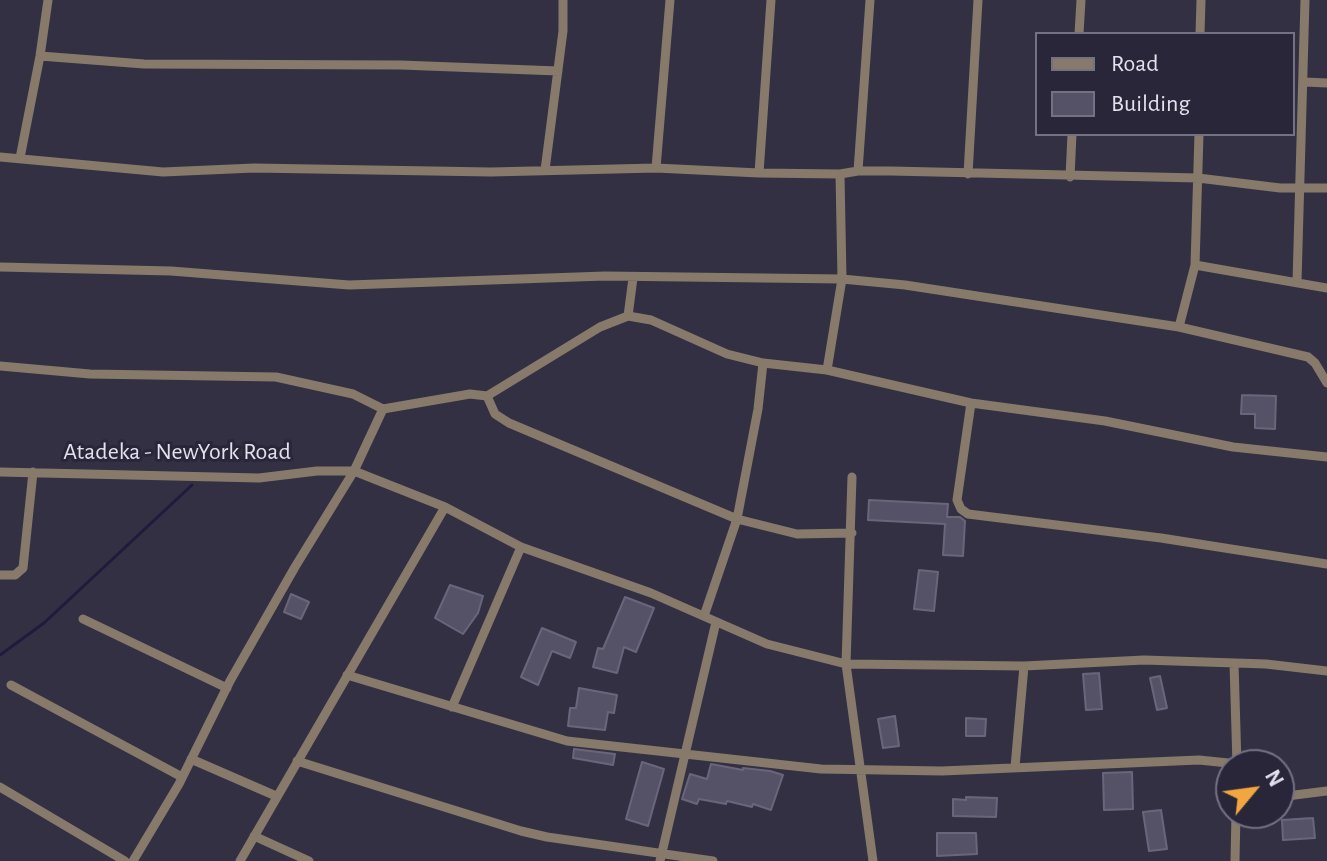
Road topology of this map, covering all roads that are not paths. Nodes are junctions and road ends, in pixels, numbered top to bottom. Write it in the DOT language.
graph roads {
  1 [pos="48,0"];
  2 [pos="563,0"];
  3 [pos="670,0"];
  4 [pos="771,0"];
  5 [pos="870,0"];
  6 [pos="978,0"];
  7 [pos="1081,0"];
  8 [pos="1201,0"];
  9 [pos="1305,0"];
  10 [pos="1079,32"];
  11 [pos="1200,32"];
  12 [pos="40,56"];
  13 [pos="558,71"];
  14 [pos="1305,82"];
  15 [pos="1327,83"];
  16 [pos="1072,136"];
  17 [pos="1199,136"];
  18 [pos="0,157"];
  19 [pos="20,158"];
  20 [pos="656,168"];
  21 [pos="545,170"];
  22 [pos="858,171"];
  23 [pos="759,173"];
  24 [pos="840,174"];
  25 [pos="968,174"];
  26 [pos="1070,177"];
  27 [pos="1198,178"];
  28 [pos="1302,188"];
  29 [pos="1327,188"];
  30 [pos="1195,265"];
  31 [pos="0,267"];
  32 [pos="633,278"];
  33 [pos="842,279"];
  34 [pos="1297,282"];
  35 [pos="1327,288"];
  36 [pos="628,316"];
  37 [pos="1179,327"];
  38 [pos="763,363"];
  39 [pos="0,366"];
  40 [pos="827,370"];
  41 [pos="1327,383"];
  42 [pos="487,396"];
  43 [pos="971,403"];
  44 [pos="383,409"];
  45 [pos="1327,457"];
  46 [pos="354,471"];
  47 [pos="0,472"];
  48 [pos="33,472"];
  49 [pos="852,477"];
  50 [pos="445,507"];
  51 [pos="737,519"];
  52 [pos="852,533"];
  53 [pos="521,547"];
  54 [pos="1327,564"];
  55 [pos="0,575"];
  56 [pos="704,616"];
  57 [pos="83,619"];
  58 [pos="716,622"];
  59 [pos="1234,663"];
  60 [pos="846,664"];
  61 [pos="1024,666"];
  62 [pos="1327,671"];
  63 [pos="347,675"];
  64 [pos="11,685"];
  65 [pos="227,688"];
  66 [pos="452,707"];
  67 [pos="1237,749"];
  68 [pos="684,753"];
  69 [pos="191,759"];
  70 [pos="297,761"];
  71 [pos="1215,762"];
  72 [pos="1015,767"];
  73 [pos="858,769"];
  74 [pos="182,777"];
  75 [pos="0,787"];
  76 [pos="1327,791"];
  77 [pos="1295,795"];
  78 [pos="276,796"];
  79 [pos="1236,829"];
  80 [pos="254,836"];
  81 [pos="660,858"];
  82 [pos="125,861"];
  83 [pos="133,861"];
  84 [pos="240,861"];
  85 [pos="309,861"];
  86 [pos="713,861"];
  87 [pos="873,861"];
  88 [pos="1235,861"];
  1 -- 12 [label="street"];
  2 -- 13 [label="street"];
  3 -- 20 [label="street"];
  4 -- 23 [label="street"];
  5 -- 22 [label="street"];
  6 -- 25 [label="street"];
  7 -- 10 [label="street"];
  8 -- 11 [label="street"];
  9 -- 14 [label="street"];
  12 -- 13 [label="street"];
  12 -- 19 [label="street"];
  13 -- 21 [label="street"];
  14 -- 15 [label="street"];
  14 -- 28 [label="street"];
  16 -- 26 [label="street"];
  17 -- 27 [label="street"];
  18 -- 19 [label="street"];
  19 -- 21 [label="street"];
  20 -- 21 [label="street"];
  20 -- 23 [label="street"];
  22 -- 24 [label="street"];
  22 -- 25 [label="street"];
  23 -- 24 [label="street"];
  24 -- 33 [label="street"];
  25 -- 26 [label="street"];
  26 -- 27 [label="street"];
  27 -- 28 [label="street"];
  27 -- 30 [label="street"];
  28 -- 29 [label="street"];
  28 -- 34 [label="street"];
  30 -- 34 [label="street"];
  30 -- 37 [label="street"];
  31 -- 32 [label="street"];
  32 -- 33 [label="street"];
  32 -- 36 [label="street"];
  33 -- 37 [label="street"];
  33 -- 40 [label="street"];
  34 -- 35 [label="street"];
  36 -- 38 [label="street"];
  36 -- 42 [label="street"];
  37 -- 41 [label="street"];
  38 -- 40 [label="street"];
  38 -- 51 [label="street"];
  39 -- 44 [label="street"];
  40 -- 43 [label="street"];
  42 -- 44 [label="street"];
  42 -- 51 [label="street"];
  43 -- 45 [label="street"];
  43 -- 54 [label="street"];
  44 -- 46 [label="street"];
  46 -- 48 [label="street, Atadeka - NewYork Road"];
  46 -- 50 [label="street"];
  46 -- 65 [label="street"];
  47 -- 48 [label="street, Atadeka - NewYork Road"];
  48 -- 55 [label="street"];
  49 -- 52 [label="street"];
  50 -- 53 [label="street"];
  50 -- 63 [label="street"];
  51 -- 52 [label="street"];
  51 -- 56 [label="street"];
  52 -- 60 [label="street"];
  53 -- 56 [label="street"];
  53 -- 66 [label="street"];
  56 -- 58 [label="street"];
  57 -- 65 [label="street"];
  58 -- 60 [label="street"];
  58 -- 68 [label="street"];
  59 -- 61 [label="street"];
  59 -- 62 [label="street"];
  59 -- 67 [label="street"];
  60 -- 61 [label="street"];
  60 -- 73 [label="street"];
  61 -- 72 [label="street"];
  63 -- 66 [label="street"];
  63 -- 70 [label="street"];
  64 -- 74 [label="street"];
  65 -- 69 [label="street"];
  66 -- 68 [label="street"];
  68 -- 73 [label="street"];
  68 -- 81 [label="street"];
  69 -- 74 [label="street"];
  69 -- 78 [label="street"];
  70 -- 78 [label="street"];
  70 -- 81 [label="street"];
  71 -- 72 [label="street"];
  72 -- 73 [label="street"];
  73 -- 87 [label="street"];
  74 -- 83 [label="street"];
  75 -- 82 [label="street"];
  76 -- 77 [label="street"];
  78 -- 80 [label="street"];
  79 -- 88 [label="street"];
  80 -- 84 [label="street"];
  80 -- 85 [label="street"];
  81 -- 86 [label="street"];
}
